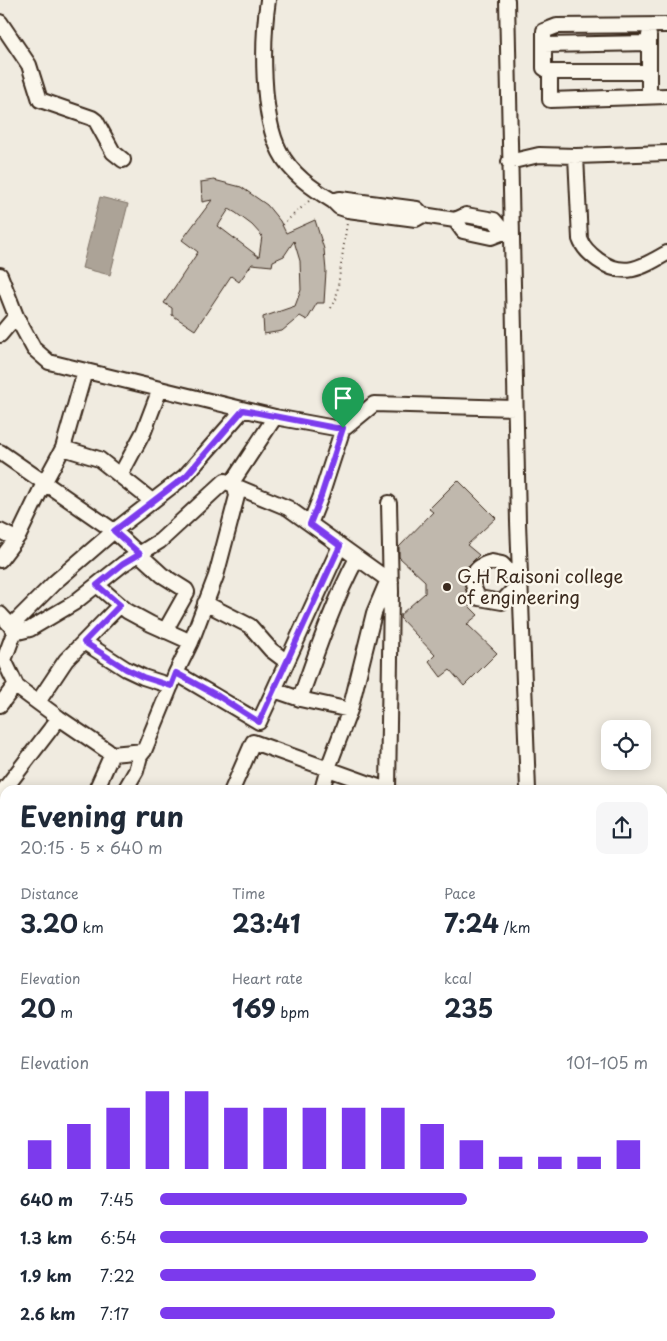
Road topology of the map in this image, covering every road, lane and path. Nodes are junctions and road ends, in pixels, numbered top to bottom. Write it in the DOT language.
graph roads {
  1 [pos="268,0"];
  2 [pos="507,0"];
  3 [pos="0,22"];
  4 [pos="649,25"];
  5 [pos="667,25"];
  6 [pos="649,43"];
  7 [pos="544,45"];
  8 [pos="550,72"];
  9 [pos="649,72"];
  10 [pos="667,96"];
  11 [pos="649,97"];
  12 [pos="667,153"];
  13 [pos="576,156"];
  14 [pos="123,160"];
  15 [pos="509,162"];
  16 [pos="318,192"];
  17 [pos="333,201"];
  18 [pos="348,210"];
  19 [pos="423,215"];
  20 [pos="282,226"];
  21 [pos="508,232"];
  22 [pos="667,253"];
  23 [pos="0,274"];
  24 [pos="331,308"];
  25 [pos="16,316"];
  26 [pos="0,334"];
  27 [pos="85,371"];
  28 [pos="160,389"];
  29 [pos="515,408"];
  30 [pos="243,410"];
  31 [pos="275,417"];
  32 [pos="343,428"];
  33 [pos="63,448"];
  34 [pos="0,452"];
  35 [pos="120,476"];
  36 [pos="44,483"];
  37 [pos="233,485"];
  38 [pos="152,502"];
  39 [pos="389,503"];
  40 [pos="310,524"];
  41 [pos="0,531"];
  42 [pos="114,531"];
  43 [pos="16,539"];
  44 [pos="340,546"];
  45 [pos="140,554"];
  46 [pos="357,558"];
  47 [pos="0,560"];
  48 [pos="390,581"];
  49 [pos="97,585"];
  50 [pos="205,603"];
  51 [pos="120,605"];
  52 [pos="0,614"];
  53 [pos="12,630"];
  54 [pos="165,631"];
  55 [pos="84,642"];
  56 [pos="191,642"];
  57 [pos="287,662"];
  58 [pos="174,679"];
  59 [pos="17,687"];
  60 [pos="274,690"];
  61 [pos="300,699"];
  62 [pos="38,702"];
  63 [pos="0,705"];
  64 [pos="350,710"];
  65 [pos="59,718"];
  66 [pos="259,722"];
  67 [pos="253,742"];
  68 [pos="144,751"];
  69 [pos="112,754"];
  70 [pos="328,768"];
  71 [pos="8,785"];
  72 [pos="98,785"];
  73 [pos="128,785"];
  74 [pos="234,785"];
  75 [pos="323,785"];
  76 [pos="374,785"];
  77 [pos="388,785"];
  78 [pos="528,785"];
  1 -- 16 [label="street"];
  2 -- 15 [label="street"];
  3 -- 14 [label="street"];
  4 -- 5 [label="street"];
  4 -- 6 [label="street"];
  4 -- 7 [label="street"];
  6 -- 7 [label="street"];
  6 -- 9 [label="street"];
  7 -- 8 [label="street"];
  8 -- 9 [label="street"];
  8 -- 11 [label="street"];
  9 -- 11 [label="street"];
  10 -- 11 [label="street"];
  12 -- 13 [label="street"];
  13 -- 15 [label="street"];
  13 -- 22 [label="street"];
  15 -- 21 [label="street"];
  16 -- 17 [label="street"];
  16 -- 20 [label="path"];
  17 -- 18 [label="street"];
  17 -- 19 [label="street"];
  18 -- 19 [label="street"];
  18 -- 24 [label="path"];
  19 -- 21 [label="street"];
  21 -- 29 [label="street"];
  23 -- 25 [label="street"];
  25 -- 26 [label="street"];
  25 -- 27 [label="street"];
  27 -- 28 [label="street"];
  27 -- 33 [label="street"];
  28 -- 30 [label="street"];
  28 -- 35 [label="street"];
  29 -- 32 [label="street"];
  29 -- 78 [label="street"];
  30 -- 31 [label="street"];
  30 -- 38 [label="street"];
  31 -- 32 [label="street"];
  31 -- 37 [label="street"];
  32 -- 40 [label="street"];
  33 -- 35 [label="street"];
  33 -- 36 [label="street"];
  34 -- 36 [label="street"];
  35 -- 38 [label="street"];
  36 -- 42 [label="street"];
  36 -- 43 [label="street"];
  37 -- 40 [label="street"];
  37 -- 45 [label="street"];
  37 -- 50 [label="street"];
  38 -- 42 [label="street"];
  39 -- 48 [label="street"];
  40 -- 44 [label="street"];
  41 -- 43 [label="street"];
  42 -- 45 [label="street"];
  42 -- 53 [label="street"];
  43 -- 47 [label="street"];
  44 -- 46 [label="street"];
  44 -- 57 [label="street"];
  45 -- 49 [label="street"];
  45 -- 54 [label="street"];
  46 -- 48 [label="street"];
  46 -- 61 [label="street"];
  48 -- 64 [label="street"];
  48 -- 77 [label="street"];
  49 -- 51 [label="street"];
  49 -- 53 [label="street"];
  50 -- 56 [label="street"];
  50 -- 57 [label="street"];
  51 -- 54 [label="street"];
  51 -- 55 [label="street"];
  52 -- 53 [label="street"];
  53 -- 59 [label="street"];
  54 -- 56 [label="street"];
  55 -- 58 [label="street"];
  55 -- 62 [label="street"];
  56 -- 58 [label="street"];
  57 -- 60 [label="street"];
  58 -- 66 [label="street"];
  58 -- 68 [label="street"];
  59 -- 62 [label="street"];
  59 -- 63 [label="street"];
  60 -- 61 [label="street"];
  60 -- 66 [label="street"];
  61 -- 64 [label="street"];
  62 -- 65 [label="street"];
  64 -- 70 [label="street"];
  65 -- 69 [label="street"];
  65 -- 71 [label="street"];
  66 -- 67 [label="street"];
  67 -- 70 [label="street"];
  67 -- 74 [label="street"];
  68 -- 69 [label="street"];
  68 -- 73 [label="street"];
  69 -- 72 [label="street"];
  70 -- 75 [label="street"];
  70 -- 76 [label="street"];
}
